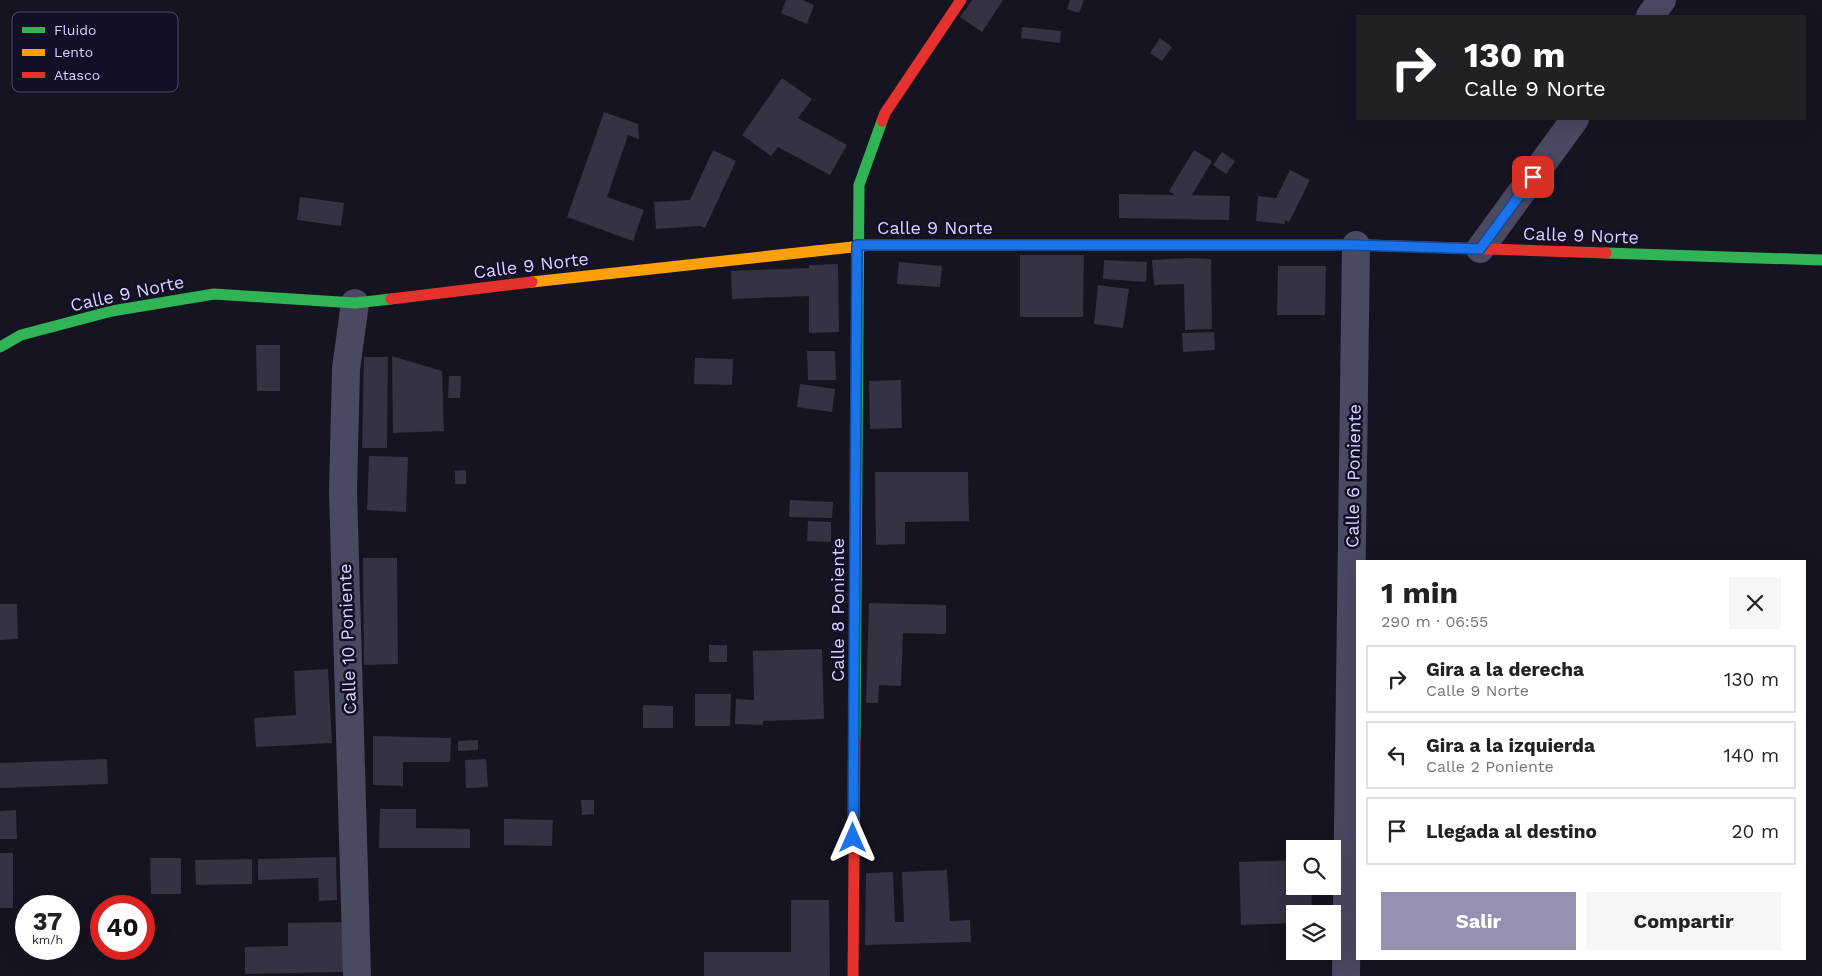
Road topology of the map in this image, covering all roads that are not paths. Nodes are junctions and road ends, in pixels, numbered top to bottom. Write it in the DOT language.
graph roads {
  1 [pos="961,0"];
  2 [pos="1662,0"];
  3 [pos="1651,15"];
  4 [pos="1574,120"];
  5 [pos="857,245"];
  6 [pos="1356,245"];
  7 [pos="1480,249"];
  8 [pos="1822,260"];
  9 [pos="355,304"];
  10 [pos="0,347"];
  11 [pos="357,976"];
  12 [pos="852,976"];
  13 [pos="1346,976"];
  1 -- 5 [label="street, Calle 8 Poniente"];
  2 -- 3 [label="street"];
  4 -- 7 [label="street"];
  5 -- 6 [label="street, Calle 9 Norte"];
  5 -- 9 [label="street, Calle 9 Norte"];
  5 -- 12 [label="street, Calle 8 Poniente"];
  6 -- 7 [label="street, Calle 9 Norte"];
  6 -- 13 [label="street, Calle 6 Poniente"];
  7 -- 8 [label="street, Calle 9 Norte"];
  9 -- 10 [label="street, Calle 9 Norte"];
  9 -- 11 [label="street, Calle 10 Poniente"];
}
